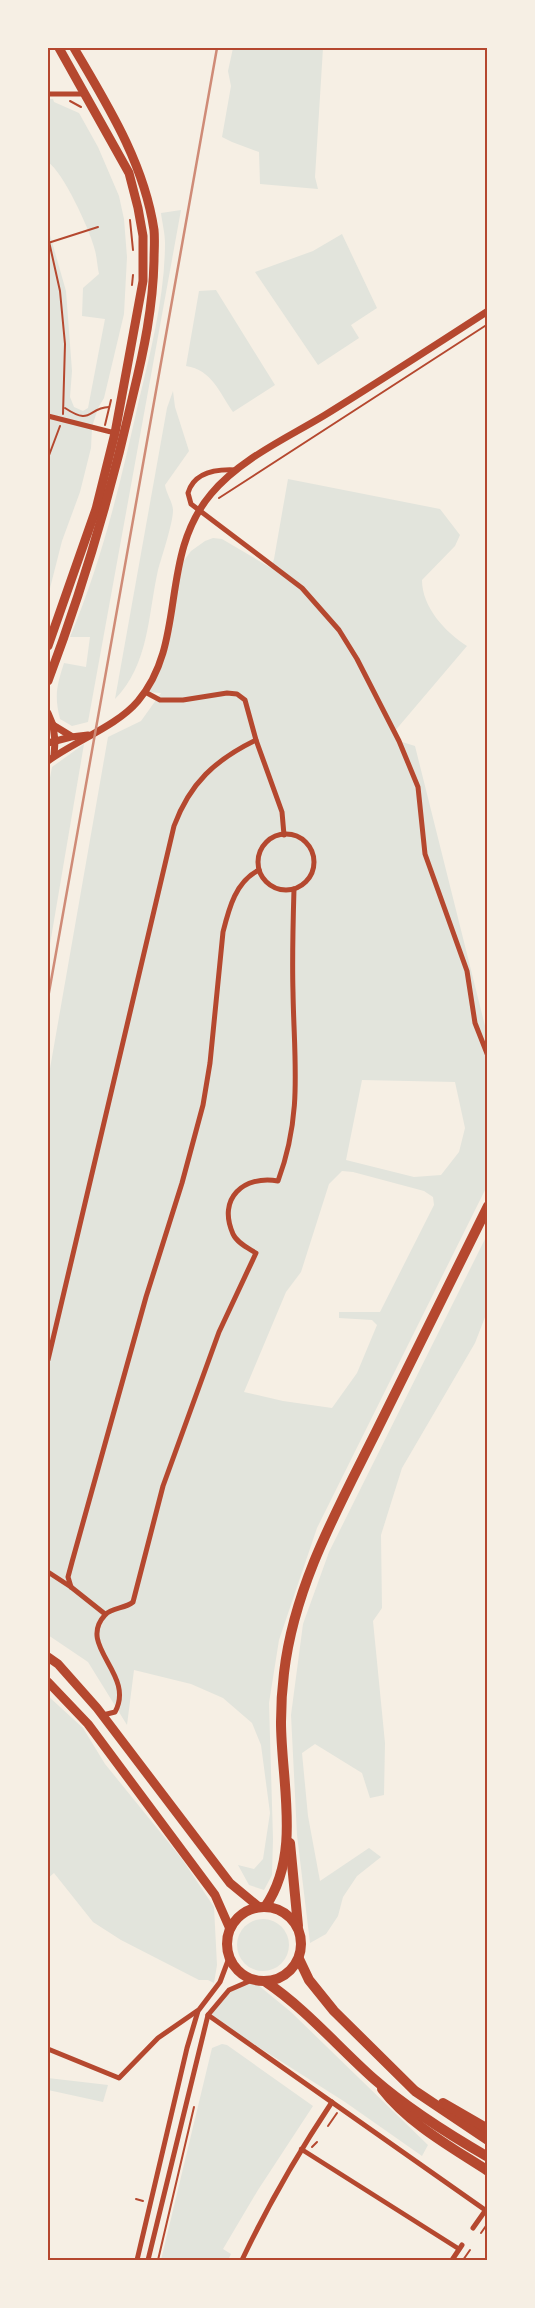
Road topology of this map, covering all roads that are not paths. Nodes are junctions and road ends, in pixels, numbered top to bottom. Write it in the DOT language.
graph roads {
  1 [pos="59,48"];
  2 [pos="74,48"];
  3 [pos="48,94"];
  4 [pos="85,94"];
  5 [pos="488,311"];
  6 [pos="48,416"];
  7 [pos="120,434"];
  8 [pos="237,470"];
  9 [pos="198,511"];
  10 [pos="48,646"];
  11 [pos="48,681"];
  12 [pos="145,692"];
  13 [pos="48,713"];
  14 [pos="53,725"];
  15 [pos="88,735"];
  16 [pos="71,736"];
  17 [pos="256,740"];
  18 [pos="51,742"];
  19 [pos="51,758"];
  20 [pos="284,835"];
  21 [pos="259,870"];
  22 [pos="294,888"];
  23 [pos="488,1056"];
  24 [pos="488,1206"];
  25 [pos="48,1360"];
  26 [pos="48,1572"];
  27 [pos="71,1587"];
  28 [pos="106,1614"];
  29 [pos="48,1657"];
  30 [pos="48,1682"];
  31 [pos="103,1715"];
  32 [pos="286,1828"];
  33 [pos="262,1907"];
  34 [pos="298,1928"];
  35 [pos="230,1929"];
  36 [pos="229,1958"];
  37 [pos="299,1959"];
  38 [pos="252,1980"];
  39 [pos="266,1982"];
  40 [pos="198,2010"];
  41 [pos="208,2015"];
  42 [pos="48,2049"];
  43 [pos="376,2053"];
  44 [pos="376,2080"];
  45 [pos="332,2102"];
  46 [pos="488,2129"];
  47 [pos="488,2140"];
  48 [pos="301,2149"];
  49 [pos="488,2157"];
  50 [pos="488,2171"];
  51 [pos="486,2212"];
  52 [pos="473,2228"];
  53 [pos="460,2247"];
  54 [pos="137,2260"];
  55 [pos="148,2260"];
  56 [pos="242,2260"];
  57 [pos="452,2260"];
  1 -- 4 [label="main road"];
  2 -- 7 [label="main road"];
  3 -- 4 [label="street"];
  4 -- 7 [label="main road"];
  5 -- 8 [label="street"];
  6 -- 7 [label="street"];
  7 -- 10 [label="main road"];
  7 -- 11 [label="main road"];
  8 -- 9 [label="street"];
  8 -- 9 [label="street"];
  9 -- 12 [label="street"];
  9 -- 23 [label="street"];
  12 -- 15 [label="street"];
  12 -- 17 [label="street"];
  13 -- 14 [label="street"];
  14 -- 16 [label="street"];
  14 -- 18 [label="street"];
  15 -- 16 [label="street"];
  15 -- 19 [label="street"];
  16 -- 18 [label="street"];
  17 -- 20 [label="street"];
  17 -- 25 [label="street"];
  18 -- 19 [label="street"];
  20 -- 21 [label="street"];
  20 -- 22 [label="street"];
  21 -- 22 [label="street"];
  21 -- 27 [label="street"];
  22 -- 28 [label="street"];
  24 -- 32 [label="highway"];
  26 -- 27 [label="street"];
  27 -- 28 [label="street"];
  28 -- 31 [label="street"];
  29 -- 31 [label="main road"];
  30 -- 35 [label="main road"];
  31 -- 33 [label="main road"];
  32 -- 33 [label="highway"];
  32 -- 34 [label="highway"];
  33 -- 34 [label="highway"];
  33 -- 35 [label="highway"];
  34 -- 37 [label="highway"];
  35 -- 36 [label="highway"];
  36 -- 38 [label="highway"];
  36 -- 40 [label="street"];
  37 -- 39 [label="highway"];
  37 -- 43 [label="highway"];
  38 -- 39 [label="highway"];
  38 -- 41 [label="street"];
  39 -- 44 [label="highway"];
  40 -- 42 [label="street"];
  40 -- 54 [label="street"];
  41 -- 45 [label="street"];
  41 -- 55 [label="street"];
  43 -- 46 [label="highway"];
  43 -- 47 [label="highway"];
  44 -- 49 [label="highway"];
  44 -- 50 [label="highway"];
  45 -- 48 [label="street"];
  45 -- 51 [label="street"];
  48 -- 53 [label="street"];
  48 -- 56 [label="street"];
  51 -- 52 [label="street"];
  53 -- 57 [label="street"];
}
